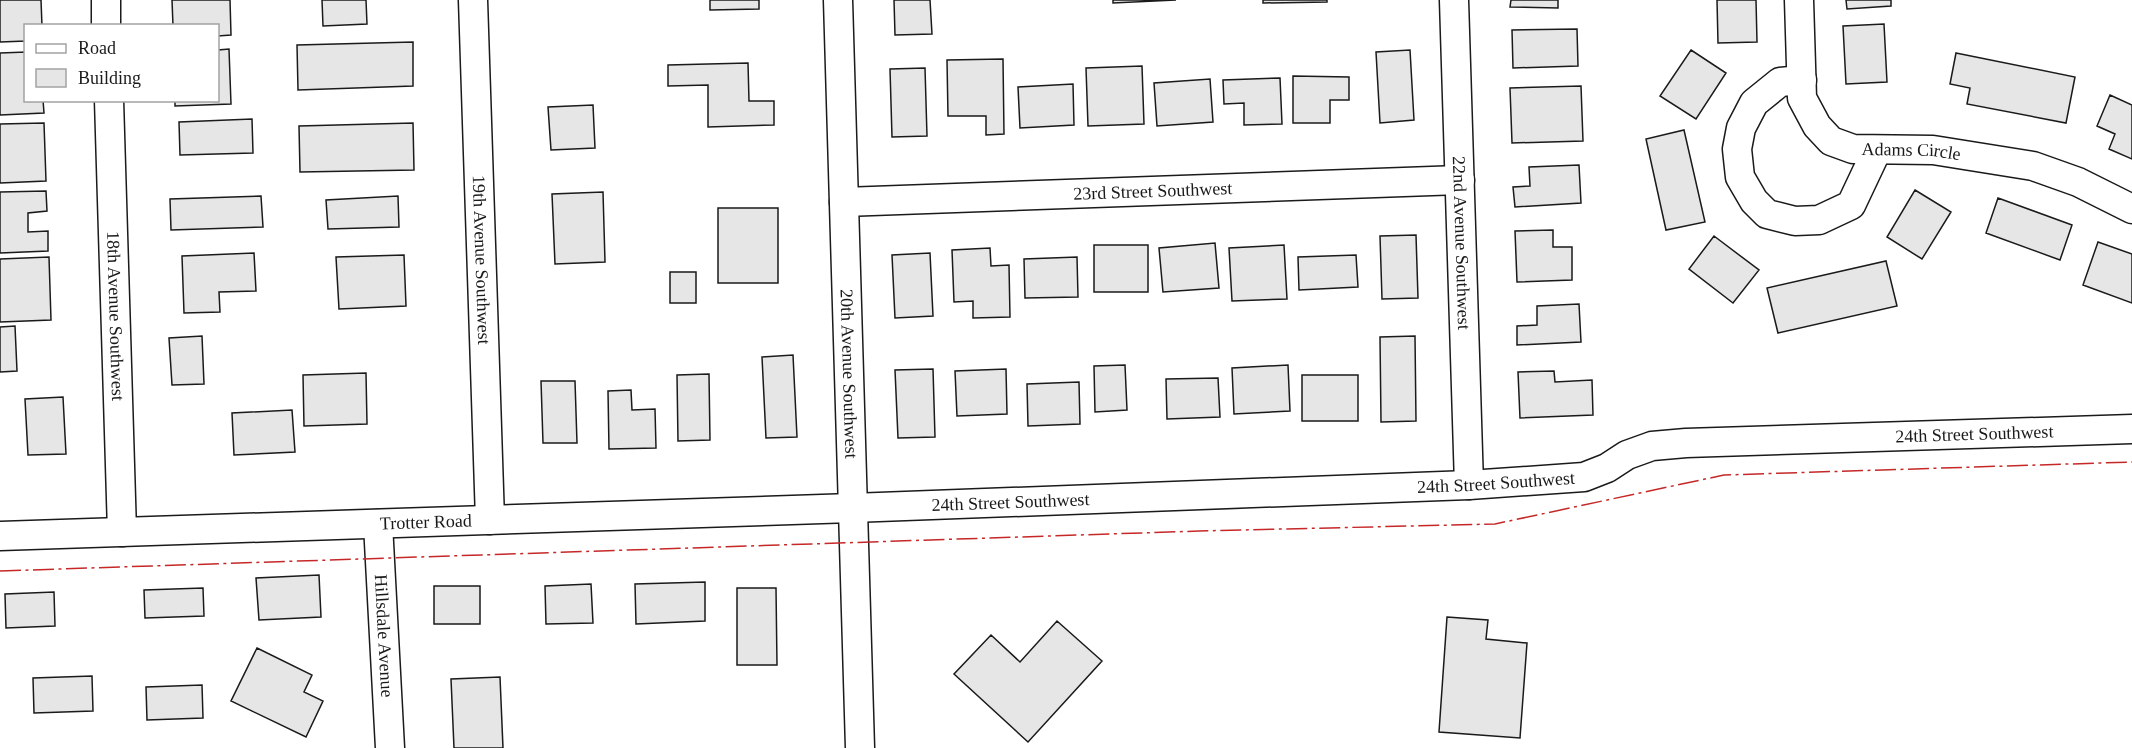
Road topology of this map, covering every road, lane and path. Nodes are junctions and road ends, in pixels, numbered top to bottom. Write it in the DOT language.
graph roads {
  1 [pos="106,0"];
  2 [pos="473,0"];
  3 [pos="838,0"];
  4 [pos="1454,0"];
  5 [pos="1798,0"];
  6 [pos="106,24"];
  7 [pos="1802,80"];
  8 [pos="109,102"];
  9 [pos="1877,150"];
  10 [pos="1460,180"];
  11 [pos="844,202"];
  12 [pos="2132,209"];
  13 [pos="2132,429"];
  14 [pos="1469,485"];
  15 [pos="852,508"];
  16 [pos="489,520"];
  17 [pos="378,524"];
  18 [pos="122,532"];
  19 [pos="0,536"];
  20 [pos="390,748"];
  21 [pos="860,748"];
  1 -- 6 [label="street"];
  2 -- 16 [label="street, 19th Avenue Southwest"];
  3 -- 11 [label="street, 20th Avenue Southwest"];
  4 -- 10 [label="street, 22nd Avenue Southwest"];
  5 -- 7 [label="street, Adams Circle"];
  7 -- 9 [label="street, Adams Circle"];
  7 -- 9 [label="street"];
  8 -- 18 [label="street, 18th Avenue Southwest"];
  9 -- 12 [label="street, Adams Circle"];
  10 -- 11 [label="street, 23rd Street Southwest"];
  10 -- 14 [label="street, 22nd Avenue Southwest"];
  11 -- 15 [label="street, 20th Avenue Southwest"];
  13 -- 14 [label="street, 24th Street Southwest"];
  14 -- 15 [label="street, 24th Street Southwest"];
  15 -- 16 [label="street, Trotter Road"];
  15 -- 21 [label="street, 20th Avenue Southwest"];
  16 -- 17 [label="street, Trotter Road"];
  17 -- 18 [label="street, Trotter Road"];
  17 -- 20 [label="street, Hillsdale Avenue"];
  18 -- 19 [label="street, Trotter Road"];
}
